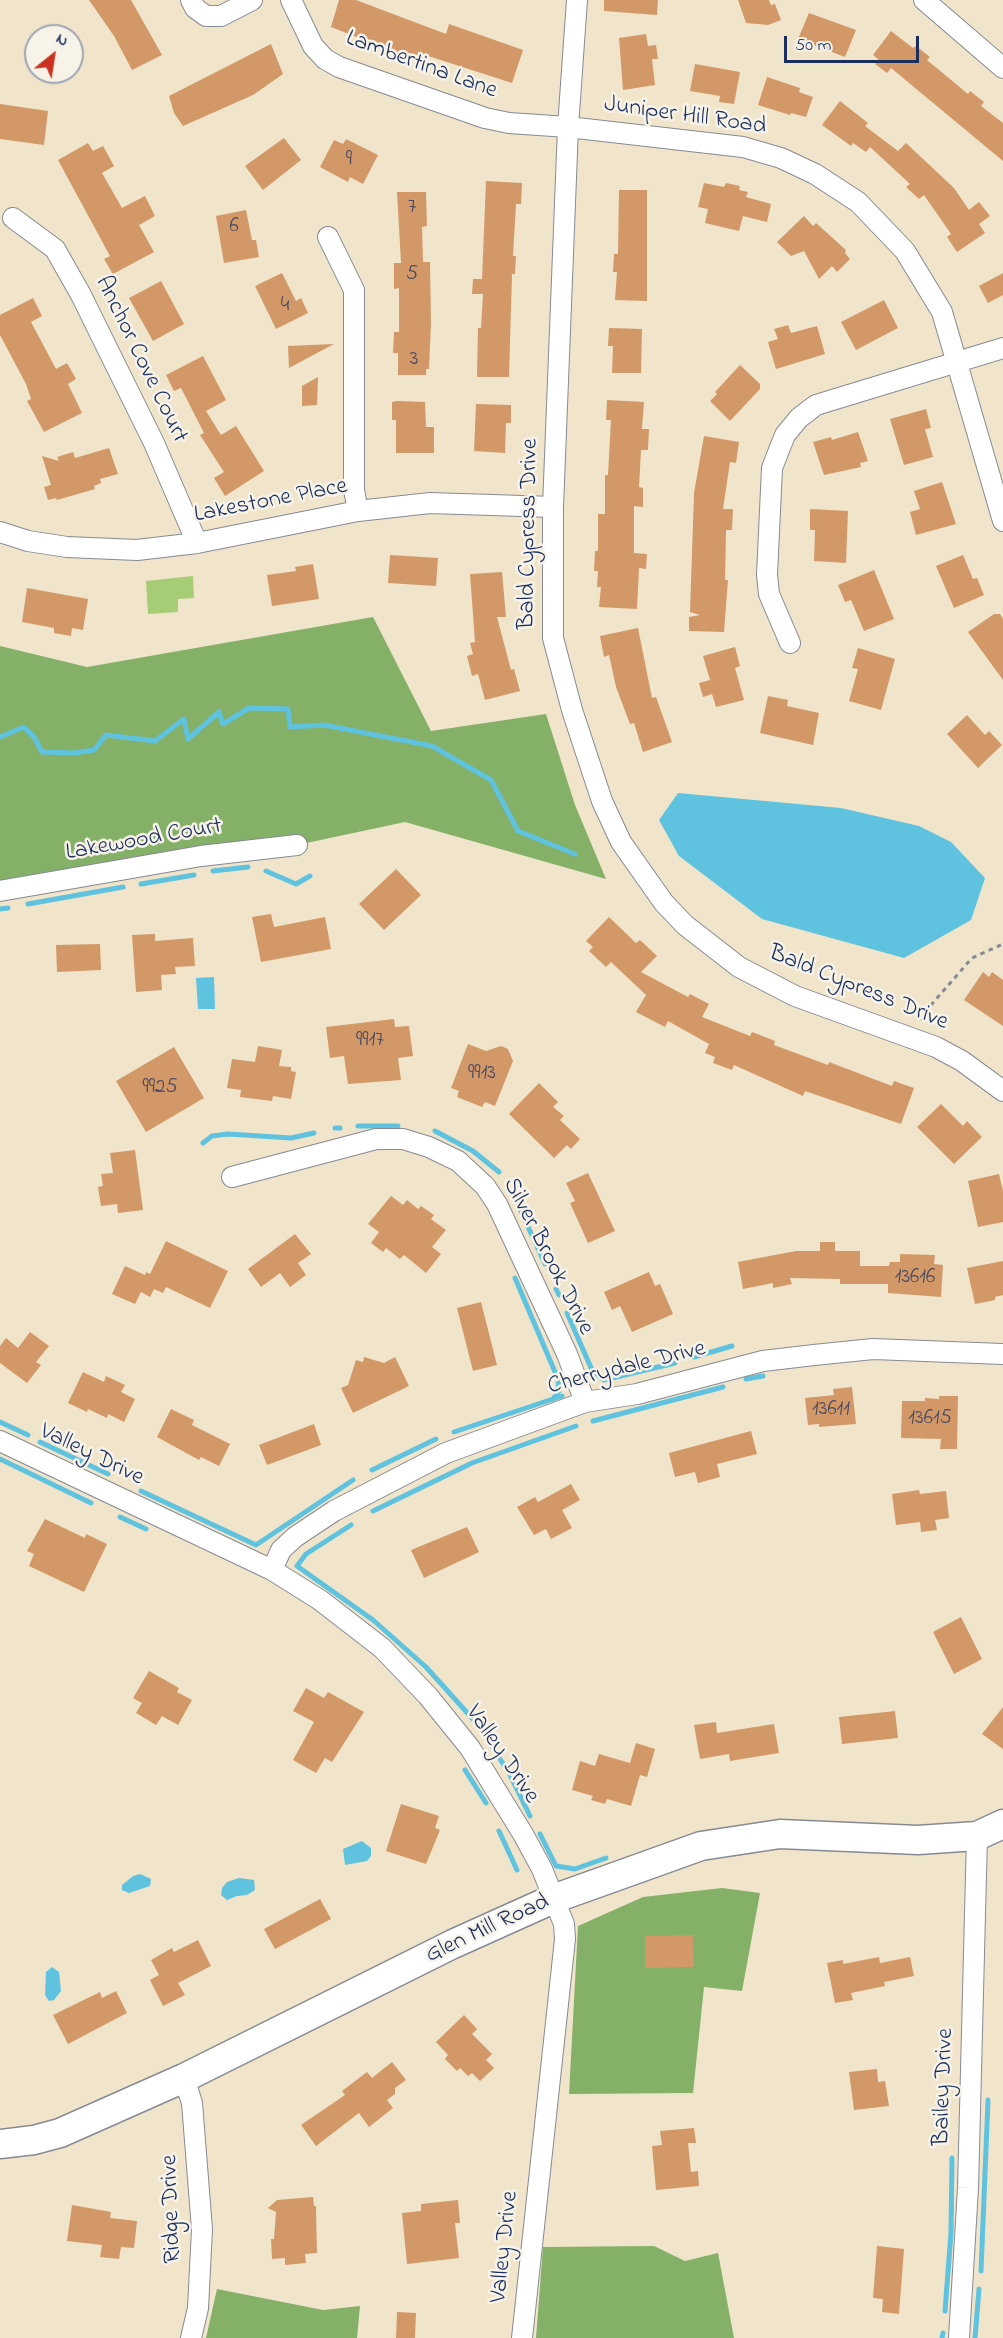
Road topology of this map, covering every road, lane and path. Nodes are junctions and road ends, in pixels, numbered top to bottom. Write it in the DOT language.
graph roads {
  1 [pos="191,0"];
  2 [pos="252,0"];
  3 [pos="291,0"];
  4 [pos="577,0"];
  5 [pos="924,0"];
  6 [pos="1003,68"];
  7 [pos="568,127"];
  8 [pos="13,218"];
  9 [pos="328,237"];
  10 [pos="1003,348"];
  11 [pos="956,362"];
  12 [pos="553,507"];
  13 [pos="358,511"];
  14 [pos="1003,521"];
  15 [pos="0,532"];
  16 [pos="196,543"];
  17 [pos="790,643"];
  18 [pos="297,844"];
  19 [pos="0,891"];
  20 [pos="1003,944"];
  21 [pos="912,1038"];
  22 [pos="1003,1091"];
  23 [pos="232,1178"];
  24 [pos="1003,1354"];
  25 [pos="585,1402"];
  26 [pos="0,1441"];
  27 [pos="272,1570"];
  28 [pos="1003,1824"];
  29 [pos="977,1836"];
  30 [pos="553,1899"];
  31 [pos="184,2078"];
  32 [pos="0,2144"];
  33 [pos="191,2338"];
  34 [pos="522,2338"];
  35 [pos="959,2338"];
  1 -- 2 [label="street"];
  3 -- 7 [label="street, Lambertina Lane"];
  4 -- 7 [label="street, Bald Cypress Drive"];
  5 -- 6 [label="street"];
  7 -- 11 [label="street, Juniper Hill Road"];
  7 -- 12 [label="street, Bald Cypress Drive"];
  8 -- 16 [label="street, Anchor Cove Court"];
  9 -- 13 [label="street"];
  10 -- 11 [label="street"];
  11 -- 14 [label="street, Juniper Hill Road"];
  11 -- 17 [label="street"];
  12 -- 13 [label="street, Lakestone Place"];
  12 -- 21 [label="street, Bald Cypress Drive"];
  13 -- 16 [label="street, Lakestone Place"];
  15 -- 16 [label="street, Lakestone Place"];
  18 -- 19 [label="street, Lakewood Court"];
  20 -- 21 [label="path"];
  21 -- 22 [label="street, Bald Cypress Drive"];
  23 -- 25 [label="street, Silver Brook Drive"];
  24 -- 25 [label="street, Cherrydale Drive"];
  25 -- 27 [label="street, Cherrydale Drive"];
  26 -- 27 [label="street, Valley Drive"];
  27 -- 30 [label="street, Valley Drive"];
  28 -- 29 [label="main road, Glen Mill Road"];
  29 -- 30 [label="main road, Glen Mill Road"];
  29 -- 35 [label="street, Bailey Drive"];
  30 -- 31 [label="main road, Glen Mill Road"];
  30 -- 34 [label="street, Valley Drive"];
  31 -- 32 [label="main road, Glen Mill Road"];
  31 -- 33 [label="street, Ridge Drive"];
}
